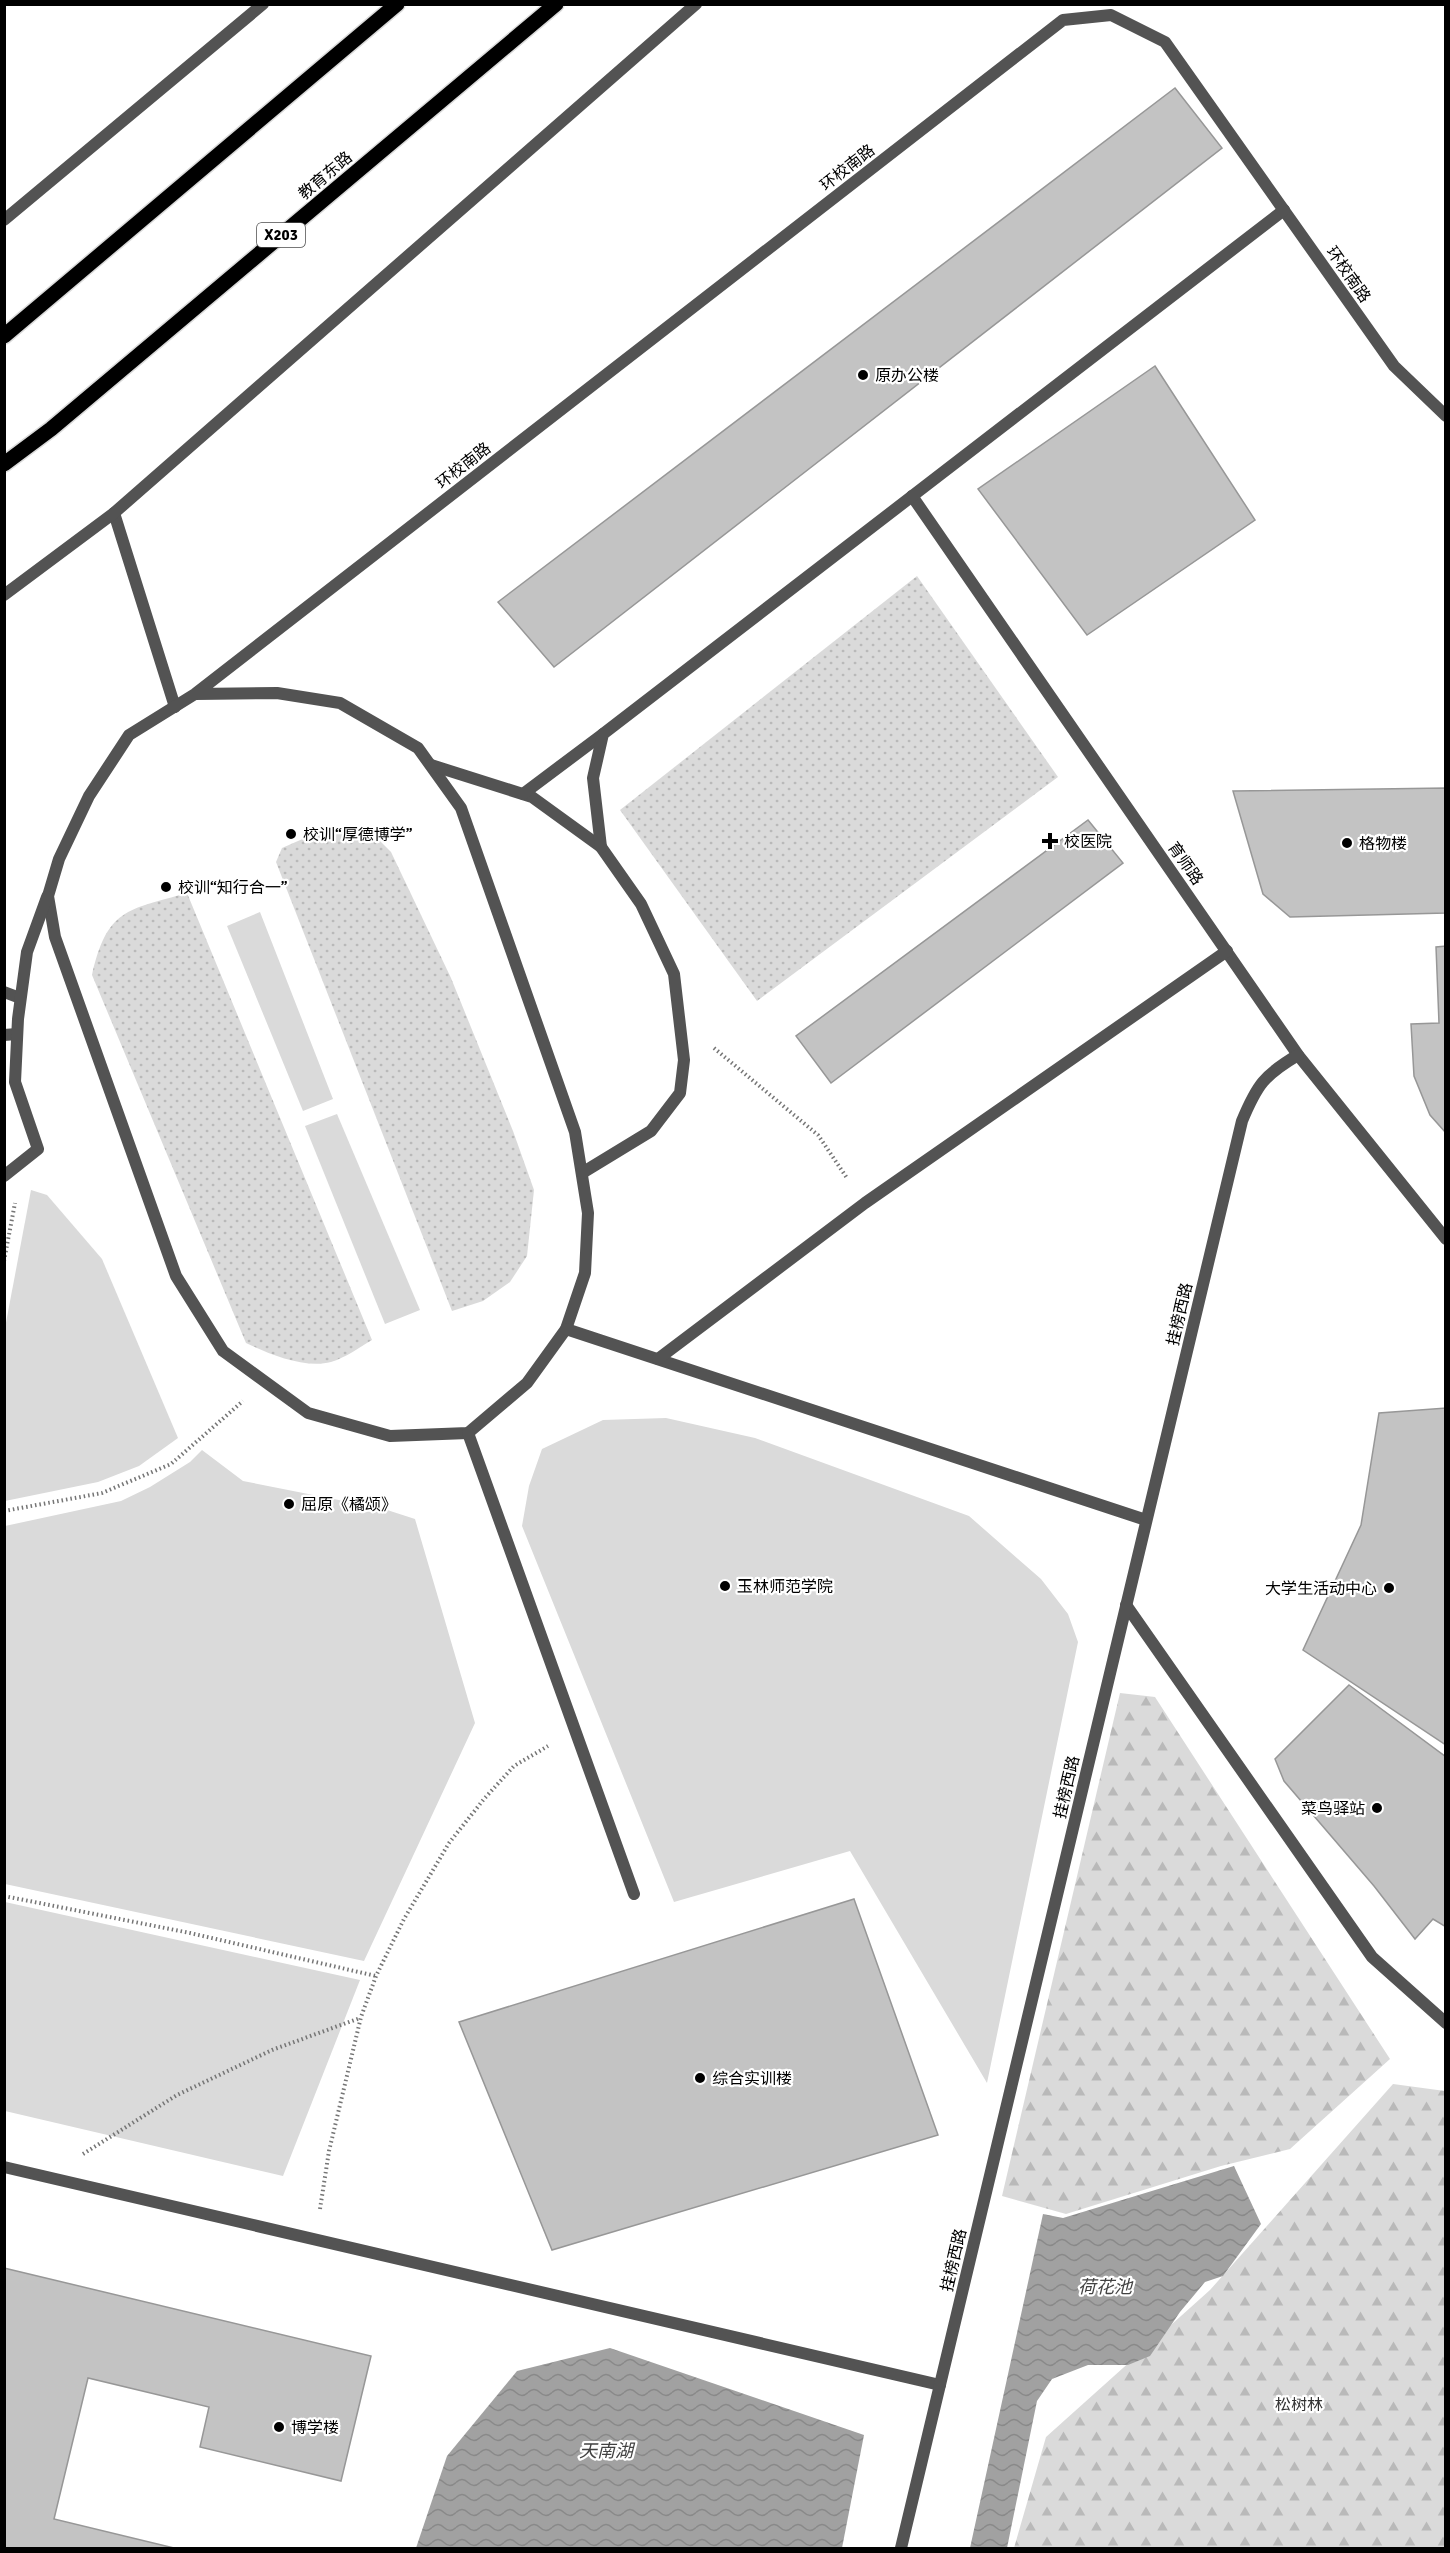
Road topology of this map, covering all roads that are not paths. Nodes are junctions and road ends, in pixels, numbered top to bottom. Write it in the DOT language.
graph roads {
  1 [pos="263,4"];
  2 [pos="397,4"];
  3 [pos="556,4"];
  4 [pos="696,4"];
  5 [pos="1284,210"];
  6 [pos="4,220"];
  7 [pos="4,336"];
  8 [pos="1446,416"];
  9 [pos="4,464"];
  10 [pos="912,496"];
  11 [pos="114,513"];
  12 [pos="4,595"];
  13 [pos="195,694"];
  14 [pos="175,706"];
  15 [pos="603,734"];
  16 [pos="430,765"];
  17 [pos="523,795"];
  18 [pos="601,847"];
  19 [pos="48,896"];
  20 [pos="1227,951"];
  21 [pos="4,992"];
  22 [pos="20,998"];
  23 [pos="11,1034"];
  24 [pos="1298,1055"];
  25 [pos="582,1173"];
  26 [pos="4,1176"];
  27 [pos="1446,1239"];
  28 [pos="567,1329"];
  29 [pos="658,1359"];
  30 [pos="468,1433"];
  31 [pos="1146,1520"];
  32 [pos="1126,1605"];
  33 [pos="634,1894"];
  34 [pos="1446,2023"];
  35 [pos="4,2167"];
  36 [pos="940,2385"];
  37 [pos="901,2548"];
  1 -- 6 [label="lane"];
  2 -- 7 [label="main road"];
  3 -- 9 [label="main road, 教育东路 / X203"];
  4 -- 11 [label="lane"];
  5 -- 8 [label="lane, 环校南路"];
  5 -- 10 [label="lane"];
  5 -- 13 [label="lane, 环校南路"];
  10 -- 15 [label="lane"];
  10 -- 20 [label="lane, 育师路"];
  11 -- 12 [label="lane"];
  11 -- 14 [label="lane"];
  13 -- 14 [label="lane, 环校南路"];
  13 -- 16 [label="lane"];
  14 -- 19 [label="lane, 环校南路"];
  15 -- 17 [label="lane"];
  15 -- 18 [label="lane"];
  16 -- 17 [label="lane"];
  16 -- 25 [label="lane"];
  17 -- 18 [label="lane"];
  18 -- 25 [label="lane"];
  19 -- 22 [label="lane, 环校南路"];
  19 -- 30 [label="lane"];
  20 -- 24 [label="lane, 育师路"];
  20 -- 29 [label="lane"];
  21 -- 22 [label="lane"];
  22 -- 23 [label="lane, 环校南路"];
  23 -- 26 [label="lane, 环校南路"];
  24 -- 27 [label="lane, 育师路"];
  24 -- 31 [label="lane, 挂榜西路"];
  25 -- 28 [label="lane"];
  28 -- 29 [label="lane"];
  28 -- 30 [label="lane"];
  29 -- 31 [label="lane"];
  30 -- 33 [label="lane"];
  31 -- 32 [label="lane, 挂榜西路"];
  32 -- 34 [label="lane"];
  32 -- 36 [label="lane, 挂榜西路"];
  35 -- 36 [label="lane"];
  36 -- 37 [label="lane, 挂榜西路"];
}
